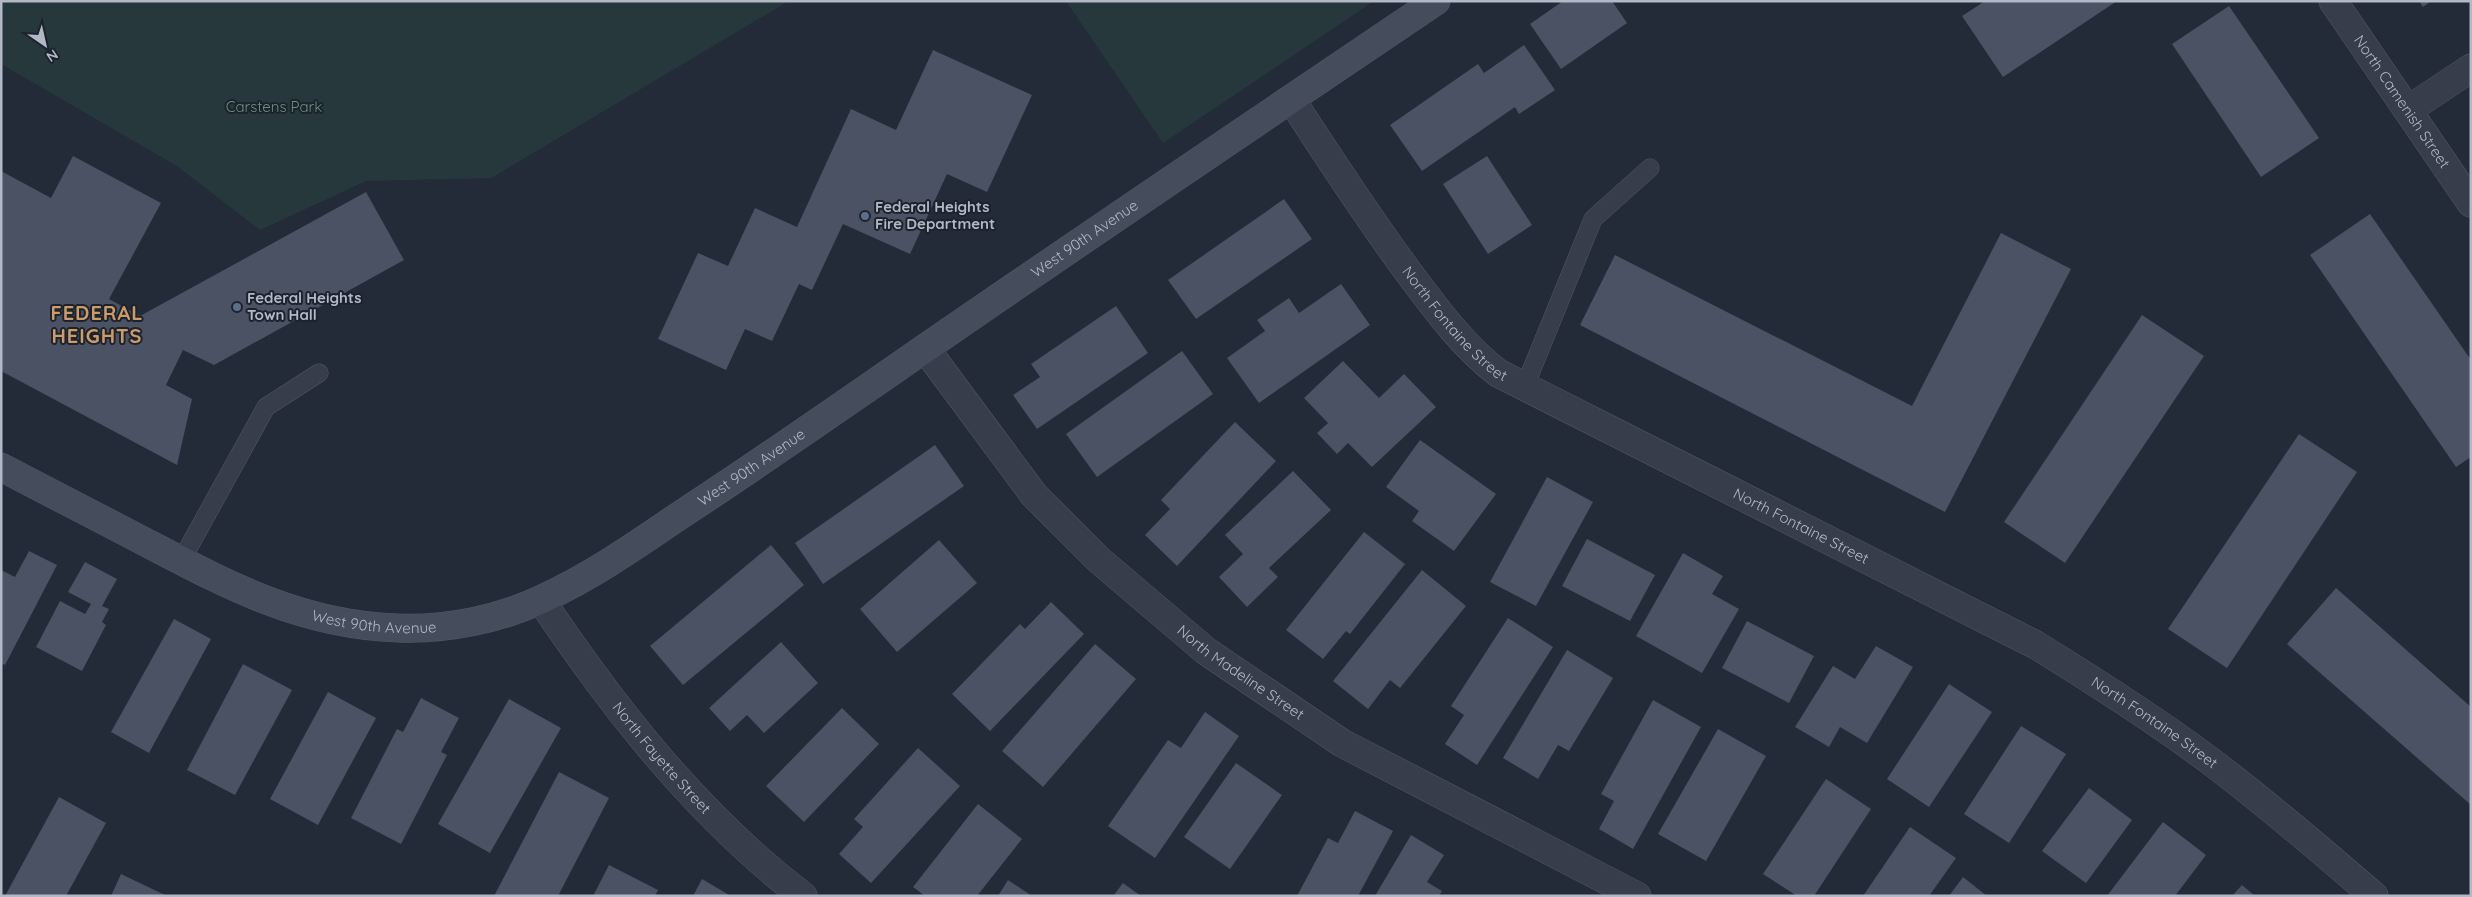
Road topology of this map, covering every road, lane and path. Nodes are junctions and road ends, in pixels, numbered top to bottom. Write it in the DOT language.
graph roads {
  1 [pos="1436,1"];
  2 [pos="2333,1"];
  3 [pos="2471,68"];
  4 [pos="1290,99"];
  5 [pos="2408,110"];
  6 [pos="1650,168"];
  7 [pos="2471,203"];
  8 [pos="925,348"];
  9 [pos="320,373"];
  10 [pos="1525,386"];
  11 [pos="1,467"];
  12 [pos="181,561"];
  13 [pos="541,600"];
  14 [pos="803,896"];
  15 [pos="1636,896"];
  16 [pos="2374,896"];
  1 -- 4 [label="street, West 90th Avenue"];
  2 -- 5 [label="street, North Camenish Street"];
  3 -- 5 [label="street"];
  4 -- 8 [label="street, West 90th Avenue"];
  4 -- 10 [label="street, North Fontaine Street"];
  5 -- 7 [label="street, North Camenish Street"];
  6 -- 10 [label="lane"];
  8 -- 13 [label="street, West 90th Avenue"];
  8 -- 15 [label="street, North Madeline Street"];
  9 -- 12 [label="lane"];
  10 -- 16 [label="street, North Fontaine Street"];
  11 -- 12 [label="street, West 90th Avenue"];
  12 -- 13 [label="street, West 90th Avenue"];
  13 -- 14 [label="street, North Fayette Street"];
}
